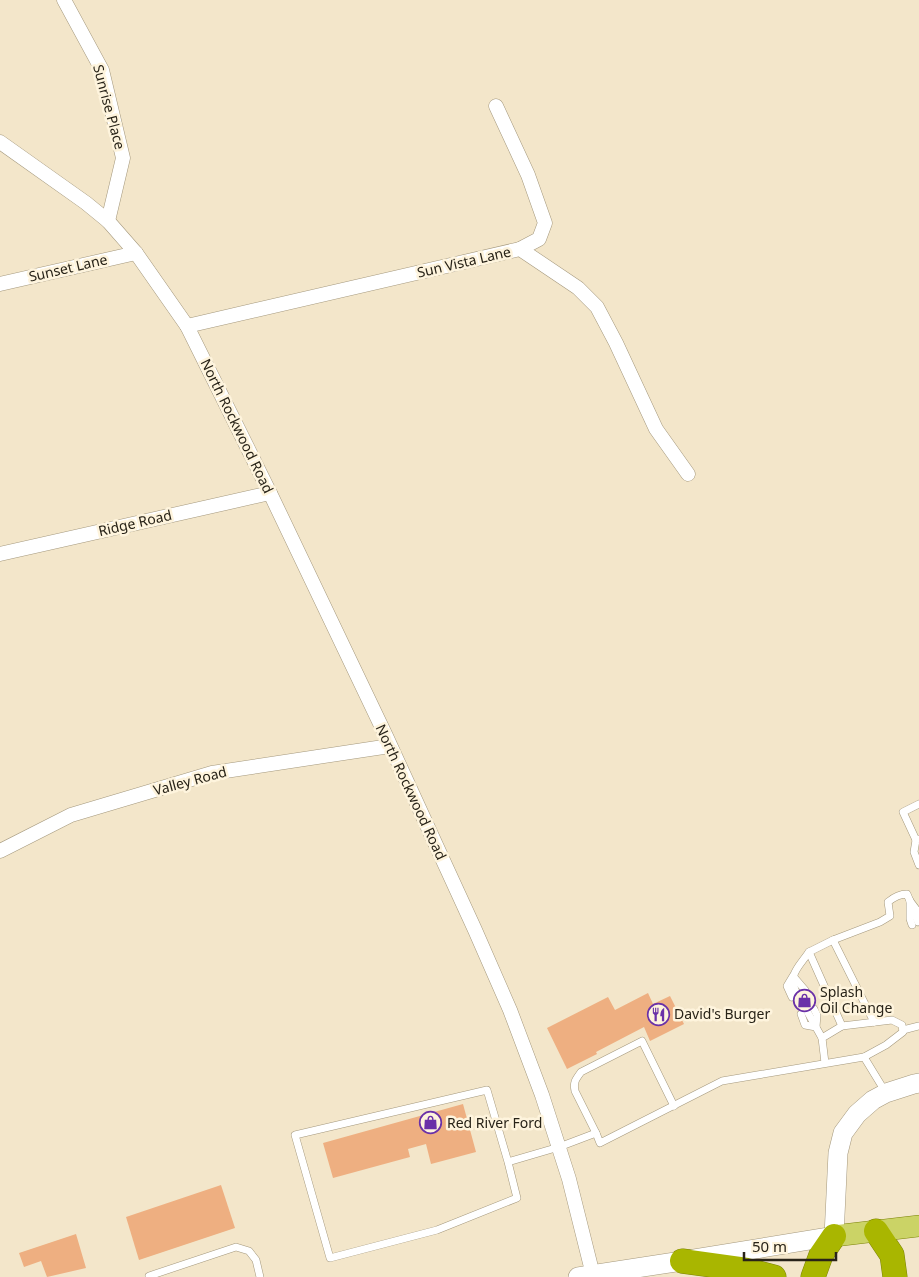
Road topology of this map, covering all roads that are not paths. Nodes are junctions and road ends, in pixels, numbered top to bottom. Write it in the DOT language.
graph roads {
  1 [pos="64,0"];
  2 [pos="496,106"];
  3 [pos="0,142"];
  4 [pos="108,221"];
  5 [pos="520,249"];
  6 [pos="136,253"];
  7 [pos="0,284"];
  8 [pos="187,326"];
  9 [pos="688,474"];
  10 [pos="270,493"];
  11 [pos="0,554"];
  12 [pos="390,746"];
  13 [pos="919,804"];
  14 [pos="917,840"];
  15 [pos="0,851"];
  16 [pos="919,865"];
  17 [pos="910,902"];
  18 [pos="919,913"];
  19 [pos="915,924"];
  20 [pos="833,940"];
  21 [pos="809,952"];
  22 [pos="793,976"];
  23 [pos="805,990"];
  24 [pos="795,996"];
  25 [pos="874,1022"];
  26 [pos="842,1026"];
  27 [pos="919,1026"];
  28 [pos="816,1027"];
  29 [pos="903,1030"];
  30 [pos="822,1038"];
  31 [pos="864,1057"];
  32 [pos="825,1064"];
  33 [pos="919,1083"];
  34 [pos="886,1093"];
  35 [pos="674,1106"];
  36 [pos="596,1132"];
  37 [pos="559,1147"];
  38 [pos="508,1162"];
  39 [pos="919,1226"];
  40 [pos="876,1231"];
  41 [pos="834,1236"];
  42 [pos="682,1261"];
  43 [pos="149,1276"];
  44 [pos="588,1276"];
  45 [pos="260,1277"];
  46 [pos="774,1277"];
  47 [pos="812,1277"];
  48 [pos="895,1277"];
  1 -- 4 [label="street, Sunrise Place"];
  2 -- 5 [label="street"];
  3 -- 4 [label="street, North Rockwood Road"];
  4 -- 6 [label="street, North Rockwood Road"];
  5 -- 8 [label="street, Sun Vista Lane"];
  5 -- 9 [label="street, Sun Vista Lane"];
  6 -- 7 [label="street, Sunset Lane"];
  6 -- 8 [label="street, North Rockwood Road"];
  8 -- 10 [label="street, North Rockwood Road"];
  10 -- 11 [label="street, Ridge Road"];
  10 -- 12 [label="street, North Rockwood Road"];
  12 -- 15 [label="street, Valley Road"];
  12 -- 37 [label="street, North Rockwood Road"];
  13 -- 14 [label="lane"];
  14 -- 16 [label="lane"];
  17 -- 18 [label="lane"];
  17 -- 19 [label="lane"];
  17 -- 20 [label="lane"];
  20 -- 21 [label="lane"];
  20 -- 25 [label="lane"];
  21 -- 22 [label="lane"];
  21 -- 26 [label="lane"];
  22 -- 23 [label="lane"];
  22 -- 24 [label="lane"];
  25 -- 26 [label="lane"];
  25 -- 29 [label="lane"];
  26 -- 30 [label="lane"];
  27 -- 29 [label="lane"];
  28 -- 28 [label="lane"];
  28 -- 30 [label="lane"];
  29 -- 31 [label="lane"];
  30 -- 32 [label="lane"];
  31 -- 32 [label="lane"];
  31 -- 34 [label="lane"];
  32 -- 35 [label="lane"];
  33 -- 34 [label="main road"];
  34 -- 41 [label="main road"];
  35 -- 36 [label="lane"];
  35 -- 36 [label="lane"];
  36 -- 37 [label="lane"];
  37 -- 38 [label="lane"];
  37 -- 44 [label="street, North Rockwood Road"];
  38 -- 38 [label="lane"];
  39 -- 40 [label="main road"];
  40 -- 41 [label="main road"];
  40 -- 48 [label="highway"];
  41 -- 42 [label="main road"];
  41 -- 47 [label="highway"];
  42 -- 44 [label="main road"];
  42 -- 46 [label="highway"];
  43 -- 45 [label="lane"];
}
